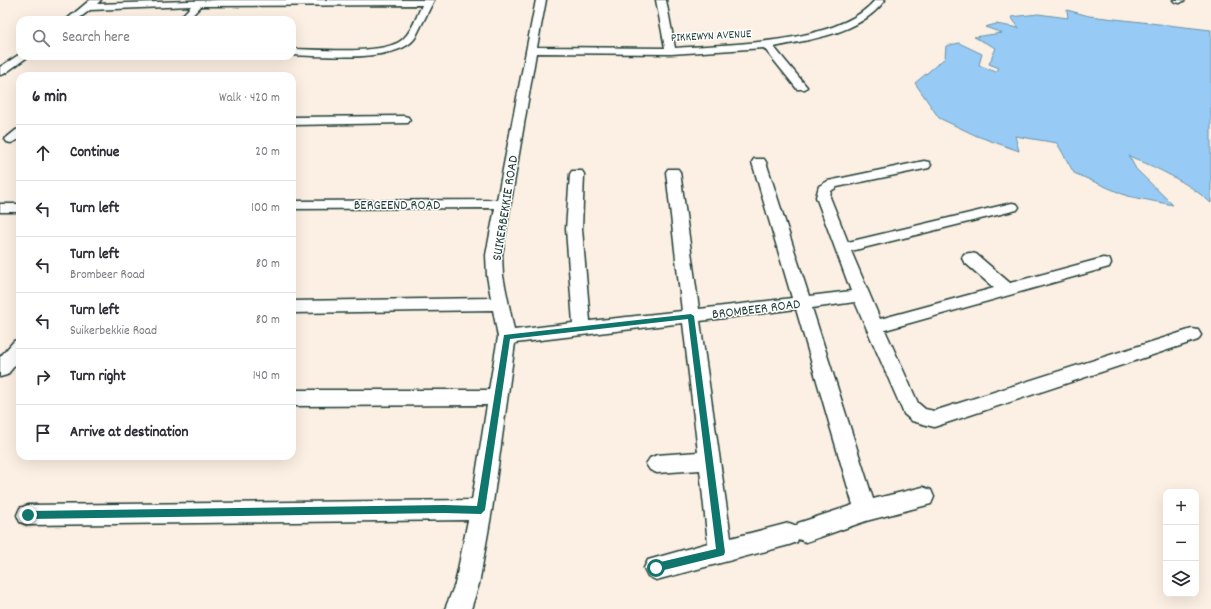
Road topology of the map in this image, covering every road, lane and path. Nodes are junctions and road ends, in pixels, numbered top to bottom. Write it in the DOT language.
graph roads {
  1 [pos="96,0"];
  2 [pos="541,0"];
  3 [pos="661,0"];
  4 [pos="880,0"];
  5 [pos="428,1"];
  6 [pos="199,3"];
  7 [pos="87,7"];
  8 [pos="76,16"];
  9 [pos="187,16"];
  10 [pos="767,45"];
  11 [pos="532,50"];
  12 [pos="671,51"];
  13 [pos="296,52"];
  14 [pos="18,60"];
  15 [pos="0,72"];
  16 [pos="801,87"];
  17 [pos="404,120"];
  18 [pos="296,121"];
  19 [pos="759,162"];
  20 [pos="924,166"];
  21 [pos="674,172"];
  22 [pos="577,174"];
  23 [pos="503,204"];
  24 [pos="296,205"];
  25 [pos="1012,206"];
  26 [pos="843,248"];
  27 [pos="970,258"];
  28 [pos="1103,263"];
  29 [pos="1007,290"];
  30 [pos="861,296"];
  31 [pos="804,303"];
  32 [pos="500,304"];
  33 [pos="296,307"];
  34 [pos="691,316"];
  35 [pos="875,327"];
  36 [pos="582,329"];
  37 [pos="1192,335"];
  38 [pos="507,337"];
  39 [pos="16,351"];
  40 [pos="0,370"];
  41 [pos="296,398"];
  42 [pos="498,398"];
  43 [pos="709,460"];
  44 [pos="658,464"];
  45 [pos="923,497"];
  46 [pos="481,510"];
  47 [pos="866,511"];
  48 [pos="28,515"];
  49 [pos="721,552"];
  50 [pos="656,568"];
  51 [pos="459,607"];
  1 -- 7 [label="street"];
  2 -- 11 [label="street, SUIKERBEKKIE ROAD"];
  3 -- 12 [label="street"];
  4 -- 10 [label="street, PIKKEWYN AVENUE"];
  5 -- 6 [label="street"];
  5 -- 13 [label="street"];
  6 -- 7 [label="street"];
  6 -- 9 [label="street"];
  7 -- 8 [label="street"];
  10 -- 12 [label="street, PIKKEWYN AVENUE"];
  10 -- 16 [label="street"];
  11 -- 12 [label="street, PIKKEWYN AVENUE"];
  11 -- 23 [label="street, SUIKERBEKKIE ROAD"];
  14 -- 15 [label="street"];
  17 -- 18 [label="street"];
  19 -- 31 [label="street"];
  20 -- 26 [label="street"];
  21 -- 34 [label="street"];
  22 -- 36 [label="street"];
  23 -- 24 [label="street, BERGEEND ROAD"];
  23 -- 32 [label="street, SUIKERBEKKIE ROAD"];
  25 -- 26 [label="street"];
  26 -- 30 [label="street"];
  27 -- 29 [label="street"];
  28 -- 29 [label="street"];
  29 -- 35 [label="street"];
  30 -- 31 [label="street, BROMBEER ROAD"];
  30 -- 35 [label="street"];
  31 -- 34 [label="street, BROMBEER ROAD"];
  31 -- 47 [label="street"];
  32 -- 33 [label="street"];
  32 -- 38 [label="street, SUIKERBEKKIE ROAD"];
  34 -- 36 [label="street, BROMBEER ROAD"];
  34 -- 43 [label="street"];
  35 -- 37 [label="street"];
  36 -- 38 [label="street, BROMBEER ROAD"];
  38 -- 42 [label="street, SUIKERBEKKIE ROAD"];
  39 -- 40 [label="street"];
  41 -- 42 [label="street"];
  42 -- 46 [label="street, SUIKERBEKKIE ROAD"];
  43 -- 44 [label="street"];
  43 -- 49 [label="street"];
  45 -- 47 [label="street"];
  46 -- 48 [label="street"];
  46 -- 51 [label="street, SUIKERBEKKIE ROAD"];
  47 -- 49 [label="street"];
  49 -- 50 [label="street"];
}
